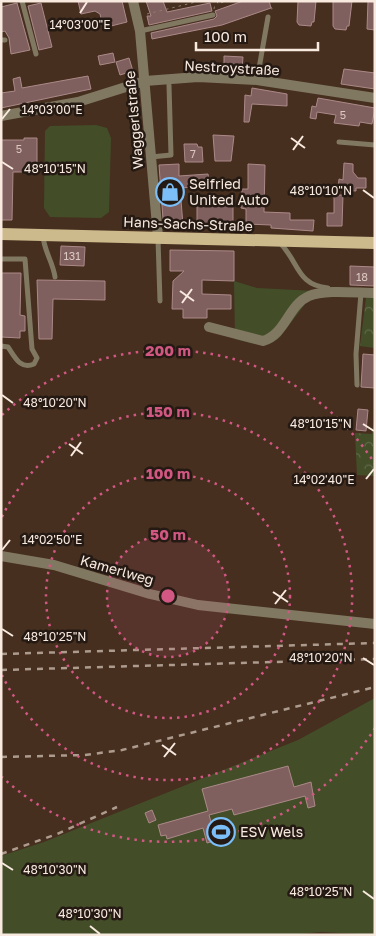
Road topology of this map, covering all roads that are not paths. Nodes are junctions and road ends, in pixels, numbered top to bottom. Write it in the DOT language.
graph roads {
  1 [pos="22,1"];
  2 [pos="132,1"];
  3 [pos="213,14"];
  4 [pos="268,17"];
  5 [pos="140,31"];
  6 [pos="36,54"];
  7 [pos="257,80"];
  8 [pos="145,81"];
  9 [pos="169,85"];
  10 [pos="375,98"];
  11 [pos="1,116"];
  12 [pos="339,142"];
  13 [pos="375,145"];
  14 [pos="151,157"];
  15 [pos="1,234"];
  16 [pos="42,235"];
  17 [pos="158,237"];
  18 [pos="279,242"];
  19 [pos="375,244"];
  20 [pos="1,259"];
  21 [pos="55,276"];
  22 [pos="348,288"];
  23 [pos="362,293"];
  24 [pos="375,293"];
  25 [pos="160,301"];
  26 [pos="209,327"];
  27 [pos="1,346"];
  28 [pos="357,385"];
  29 [pos="1,556"];
  30 [pos="375,624"];
  1 -- 6 [label="lane"];
  2 -- 5 [label="street, Waggerlstraße"];
  3 -- 5 [label="lane"];
  4 -- 7 [label="lane"];
  5 -- 8 [label="street, Waggerlstraße"];
  7 -- 8 [label="street, Nestroystraße"];
  7 -- 10 [label="street, Nestroystraße"];
  8 -- 11 [label="street, Nestroystraße"];
  8 -- 14 [label="street, Waggerlstraße"];
  9 -- 14 [label="lane"];
  12 -- 13 [label="lane"];
  14 -- 17 [label="street, Waggerlstraße"];
  15 -- 16 [label="main road, Hans-Sachs-Straße"];
  16 -- 17 [label="main road, Hans-Sachs-Straße"];
  16 -- 21 [label="lane"];
  17 -- 18 [label="main road, Hans-Sachs-Straße"];
  17 -- 25 [label="lane"];
  18 -- 19 [label="main road, Hans-Sachs-Straße"];
  18 -- 22 [label="lane"];
  20 -- 27 [label="lane"];
  23 -- 24 [label="street"];
  23 -- 26 [label="street"];
  23 -- 28 [label="lane"];
  29 -- 30 [label="street, Kamerlweg"];
}
